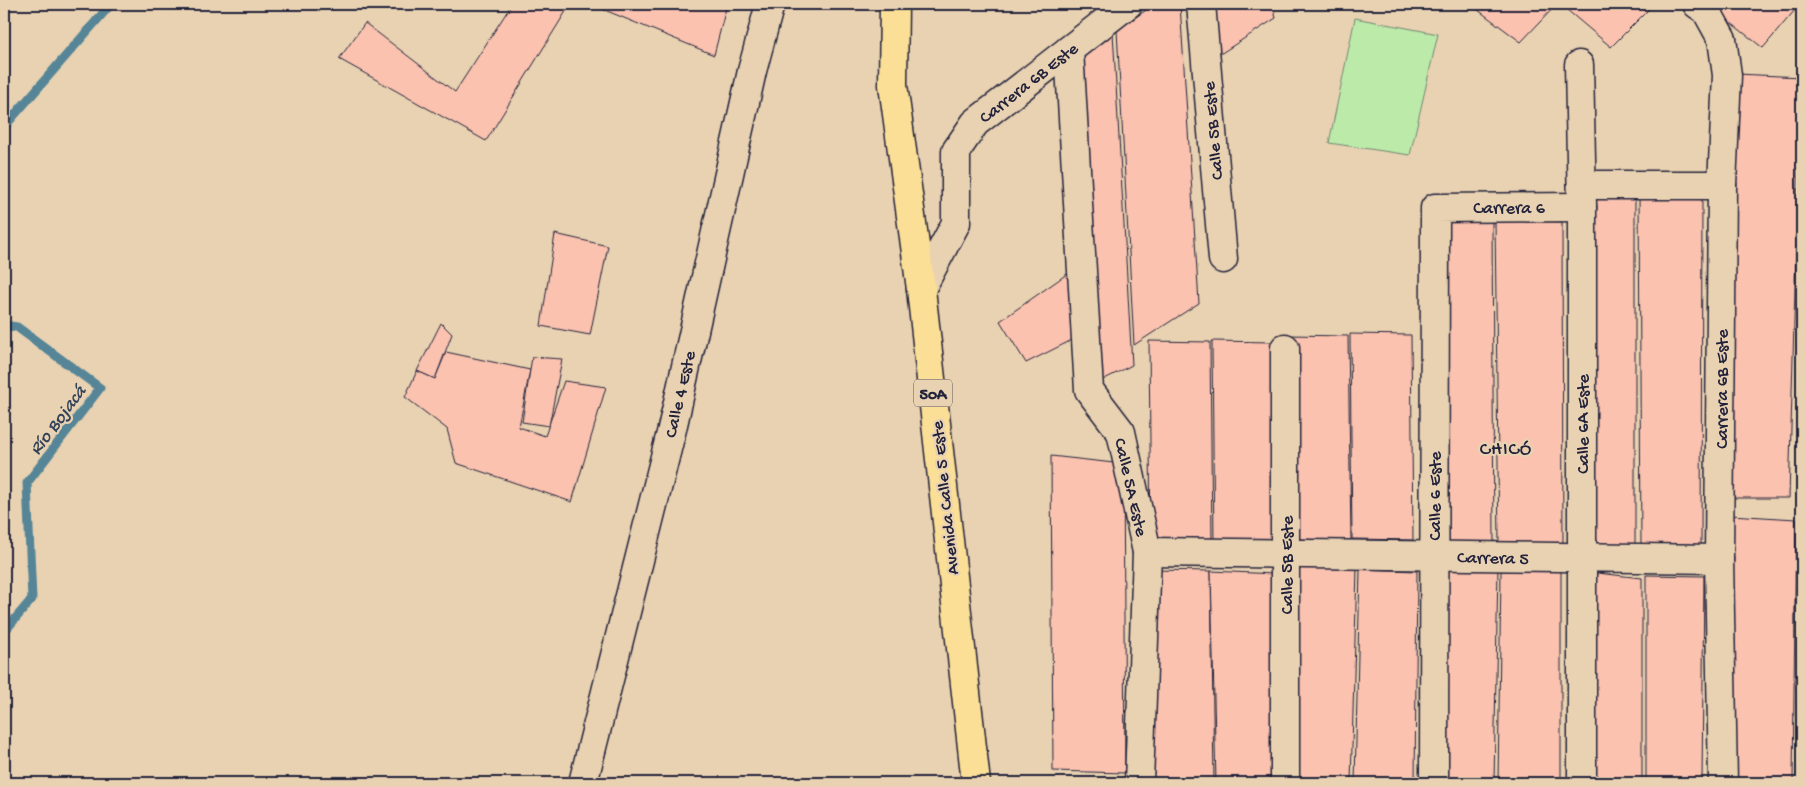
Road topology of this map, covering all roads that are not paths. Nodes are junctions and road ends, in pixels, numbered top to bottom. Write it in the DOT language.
graph roads {
  1 [pos="770,4"];
  2 [pos="894,4"];
  3 [pos="1128,4"];
  4 [pos="1201,4"];
  5 [pos="1697,4"];
  6 [pos="1069,50"];
  7 [pos="1579,65"];
  8 [pos="1722,185"];
  9 [pos="1582,196"];
  10 [pos="1435,208"];
  11 [pos="1223,259"];
  12 [pos="921,289"];
  13 [pos="1285,348"];
  14 [pos="1147,552"];
  15 [pos="1286,554"];
  16 [pos="1434,556"];
  17 [pos="1582,558"];
  18 [pos="1719,559"];
  19 [pos="583,783"];
  20 [pos="976,783"];
  21 [pos="1139,783"];
  22 [pos="1285,783"];
  23 [pos="1434,783"];
  24 [pos="1582,783"];
  25 [pos="1723,783"];
  1 -- 19 [label="street, Calle 4 Este"];
  2 -- 12 [label="main road, Avenida Calle 5 Este / 50A"];
  3 -- 6 [label="street, Carrera 6B Este"];
  4 -- 11 [label="street, Calle 5B Este"];
  5 -- 8 [label="street, Carrera 6B Este"];
  6 -- 12 [label="street, Carrera 6B Este"];
  6 -- 14 [label="street, Calle 5A Este"];
  7 -- 9 [label="street, Calle 6A Este"];
  8 -- 9 [label="street, Carrera 6"];
  8 -- 18 [label="street, Carrera 6B Este"];
  9 -- 10 [label="street, Carrera 6"];
  9 -- 17 [label="street, Calle 6A Este"];
  10 -- 16 [label="street, Calle 6 Este"];
  12 -- 20 [label="main road, Avenida Calle 5 Este / 50A"];
  13 -- 15 [label="street, Calle 5B Este"];
  14 -- 15 [label="street, Carrera 5"];
  14 -- 21 [label="street, Calle 5A Este"];
  15 -- 16 [label="street, Carrera 5"];
  15 -- 22 [label="street, Calle 5B Este"];
  16 -- 17 [label="street, Carrera 5"];
  16 -- 23 [label="street, Calle 6 Este"];
  17 -- 18 [label="street, Carrera 5"];
  17 -- 24 [label="street, Calle 6A Este"];
  18 -- 25 [label="street, Carrera 6B Este"];
}
